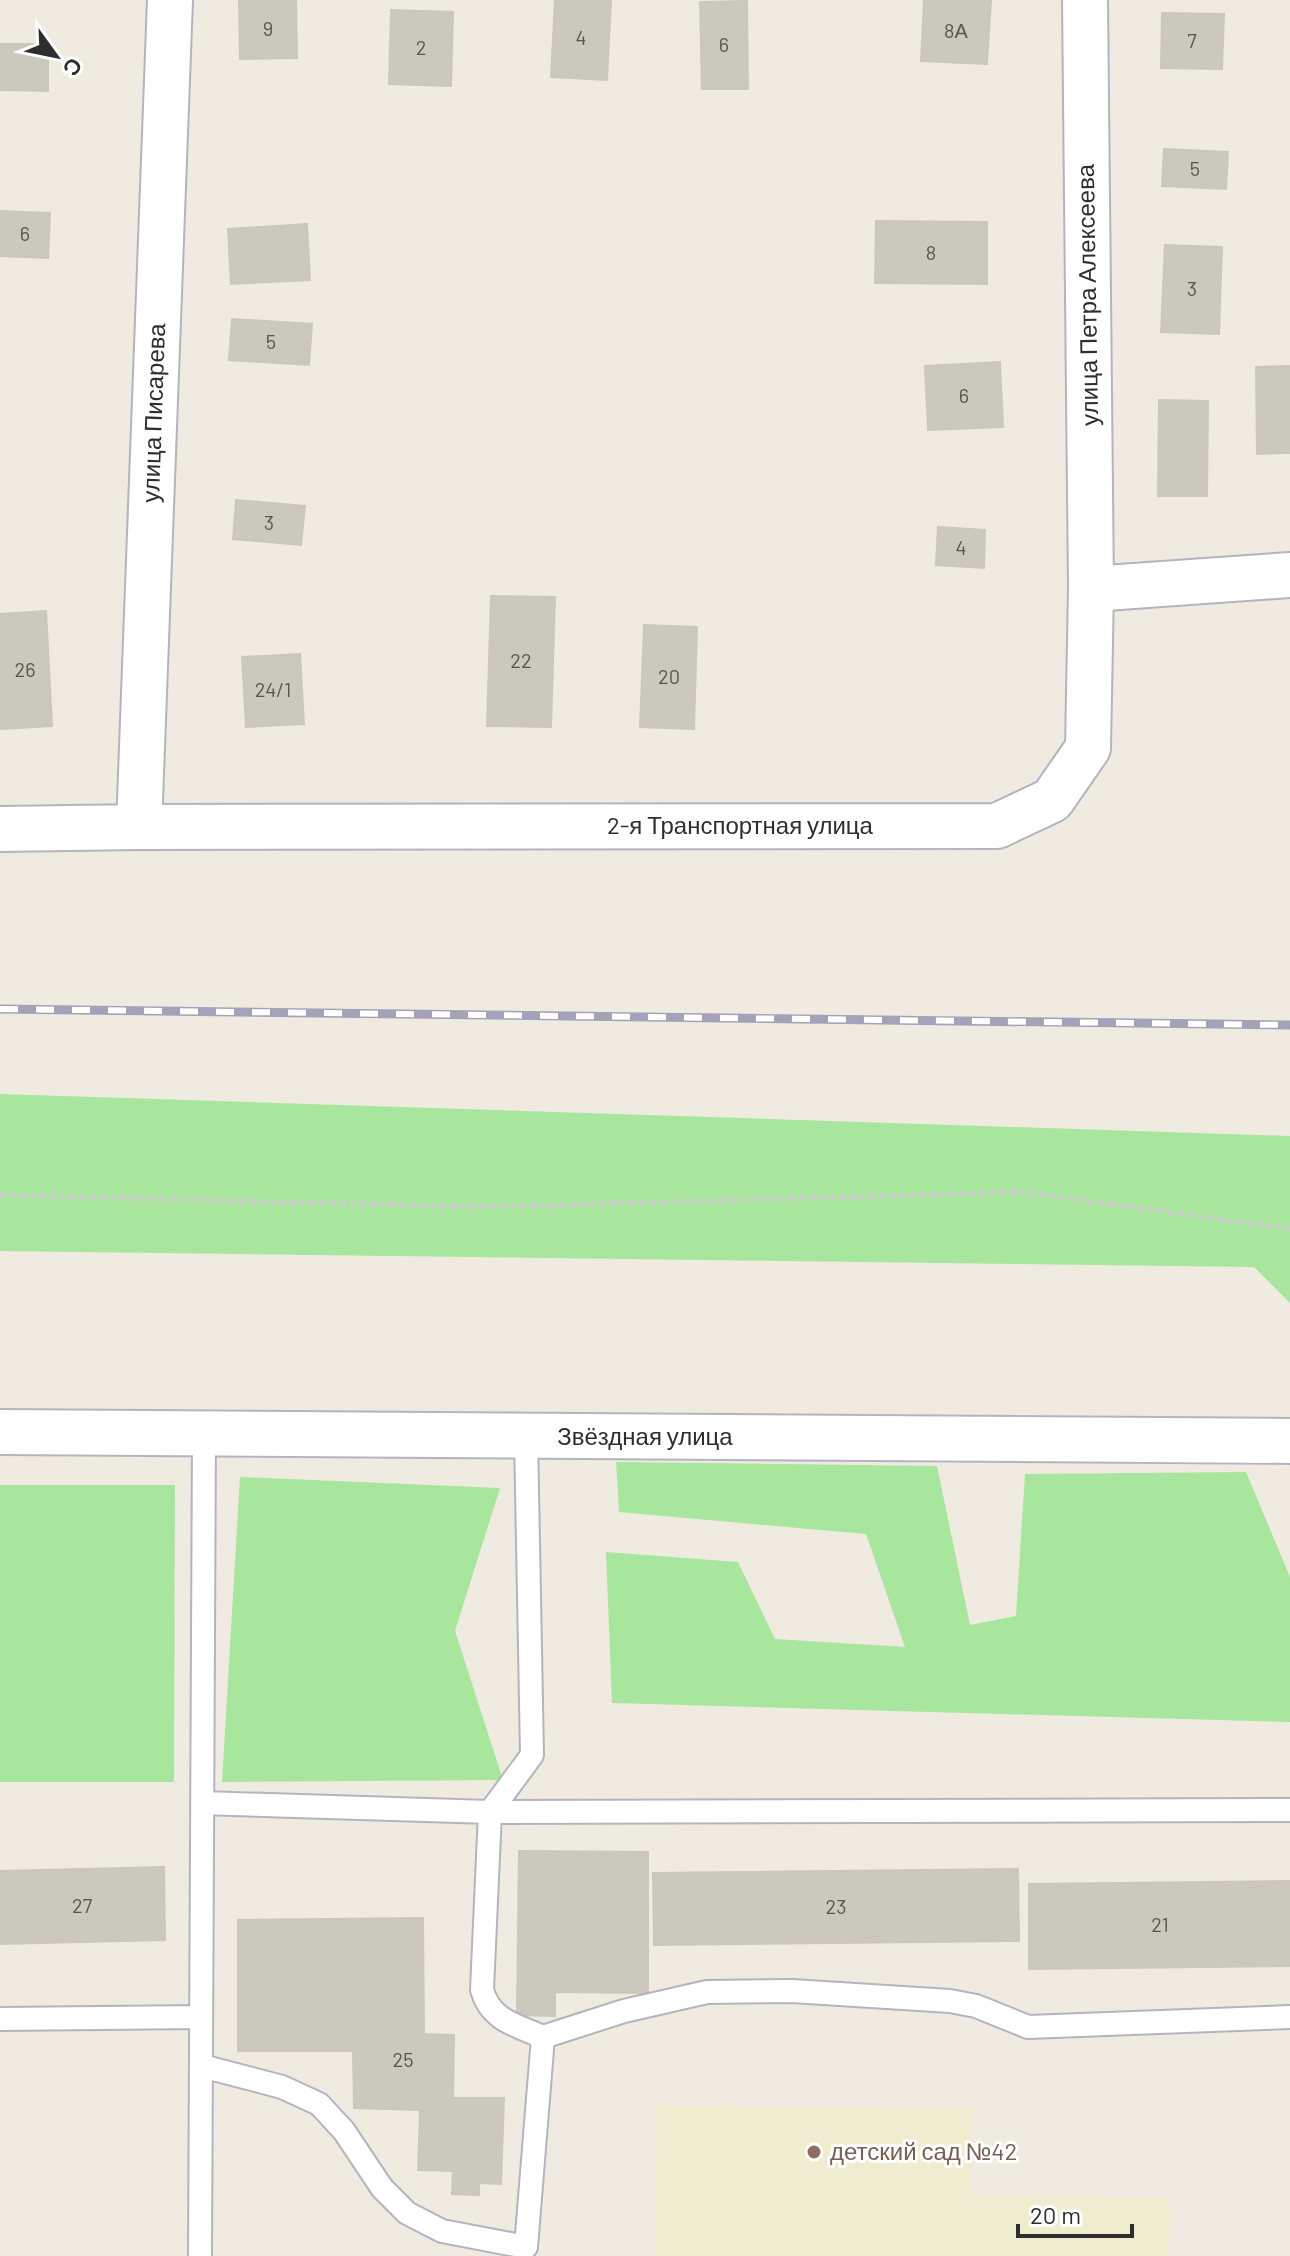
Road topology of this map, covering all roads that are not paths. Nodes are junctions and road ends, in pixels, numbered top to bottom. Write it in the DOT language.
graph roads {
  1 [pos="170,0"];
  2 [pos="1085,0"];
  3 [pos="1290,575"];
  4 [pos="1091,589"];
  5 [pos="139,827"];
  6 [pos="0,829"];
  7 [pos="0,1432"];
  8 [pos="204,1433"];
  9 [pos="526,1436"];
  10 [pos="1290,1441"];
  11 [pos="202,1803"];
  12 [pos="1290,1810"];
  13 [pos="490,1812"];
  14 [pos="201,2017"];
  15 [pos="1290,2017"];
  16 [pos="0,2019"];
  17 [pos="543,2037"];
  18 [pos="202,2066"];
  19 [pos="200,2256"];
  1 -- 5 [label="street, улица Писарева"];
  2 -- 4 [label="street, улица Петра Алексеева"];
  3 -- 4 [label="street"];
  4 -- 5 [label="street, 2-я Транспортная улица"];
  5 -- 6 [label="street, 2-я Транспортная улица"];
  7 -- 8 [label="street, Звёздная улица"];
  8 -- 9 [label="street, Звёздная улица"];
  8 -- 11 [label="lane"];
  9 -- 10 [label="street, Звёздная улица"];
  9 -- 13 [label="lane"];
  11 -- 13 [label="lane"];
  11 -- 14 [label="lane"];
  12 -- 13 [label="lane"];
  13 -- 17 [label="lane"];
  14 -- 16 [label="lane"];
  14 -- 18 [label="lane"];
  15 -- 17 [label="lane"];
  17 -- 18 [label="lane"];
  18 -- 19 [label="lane"];
}
